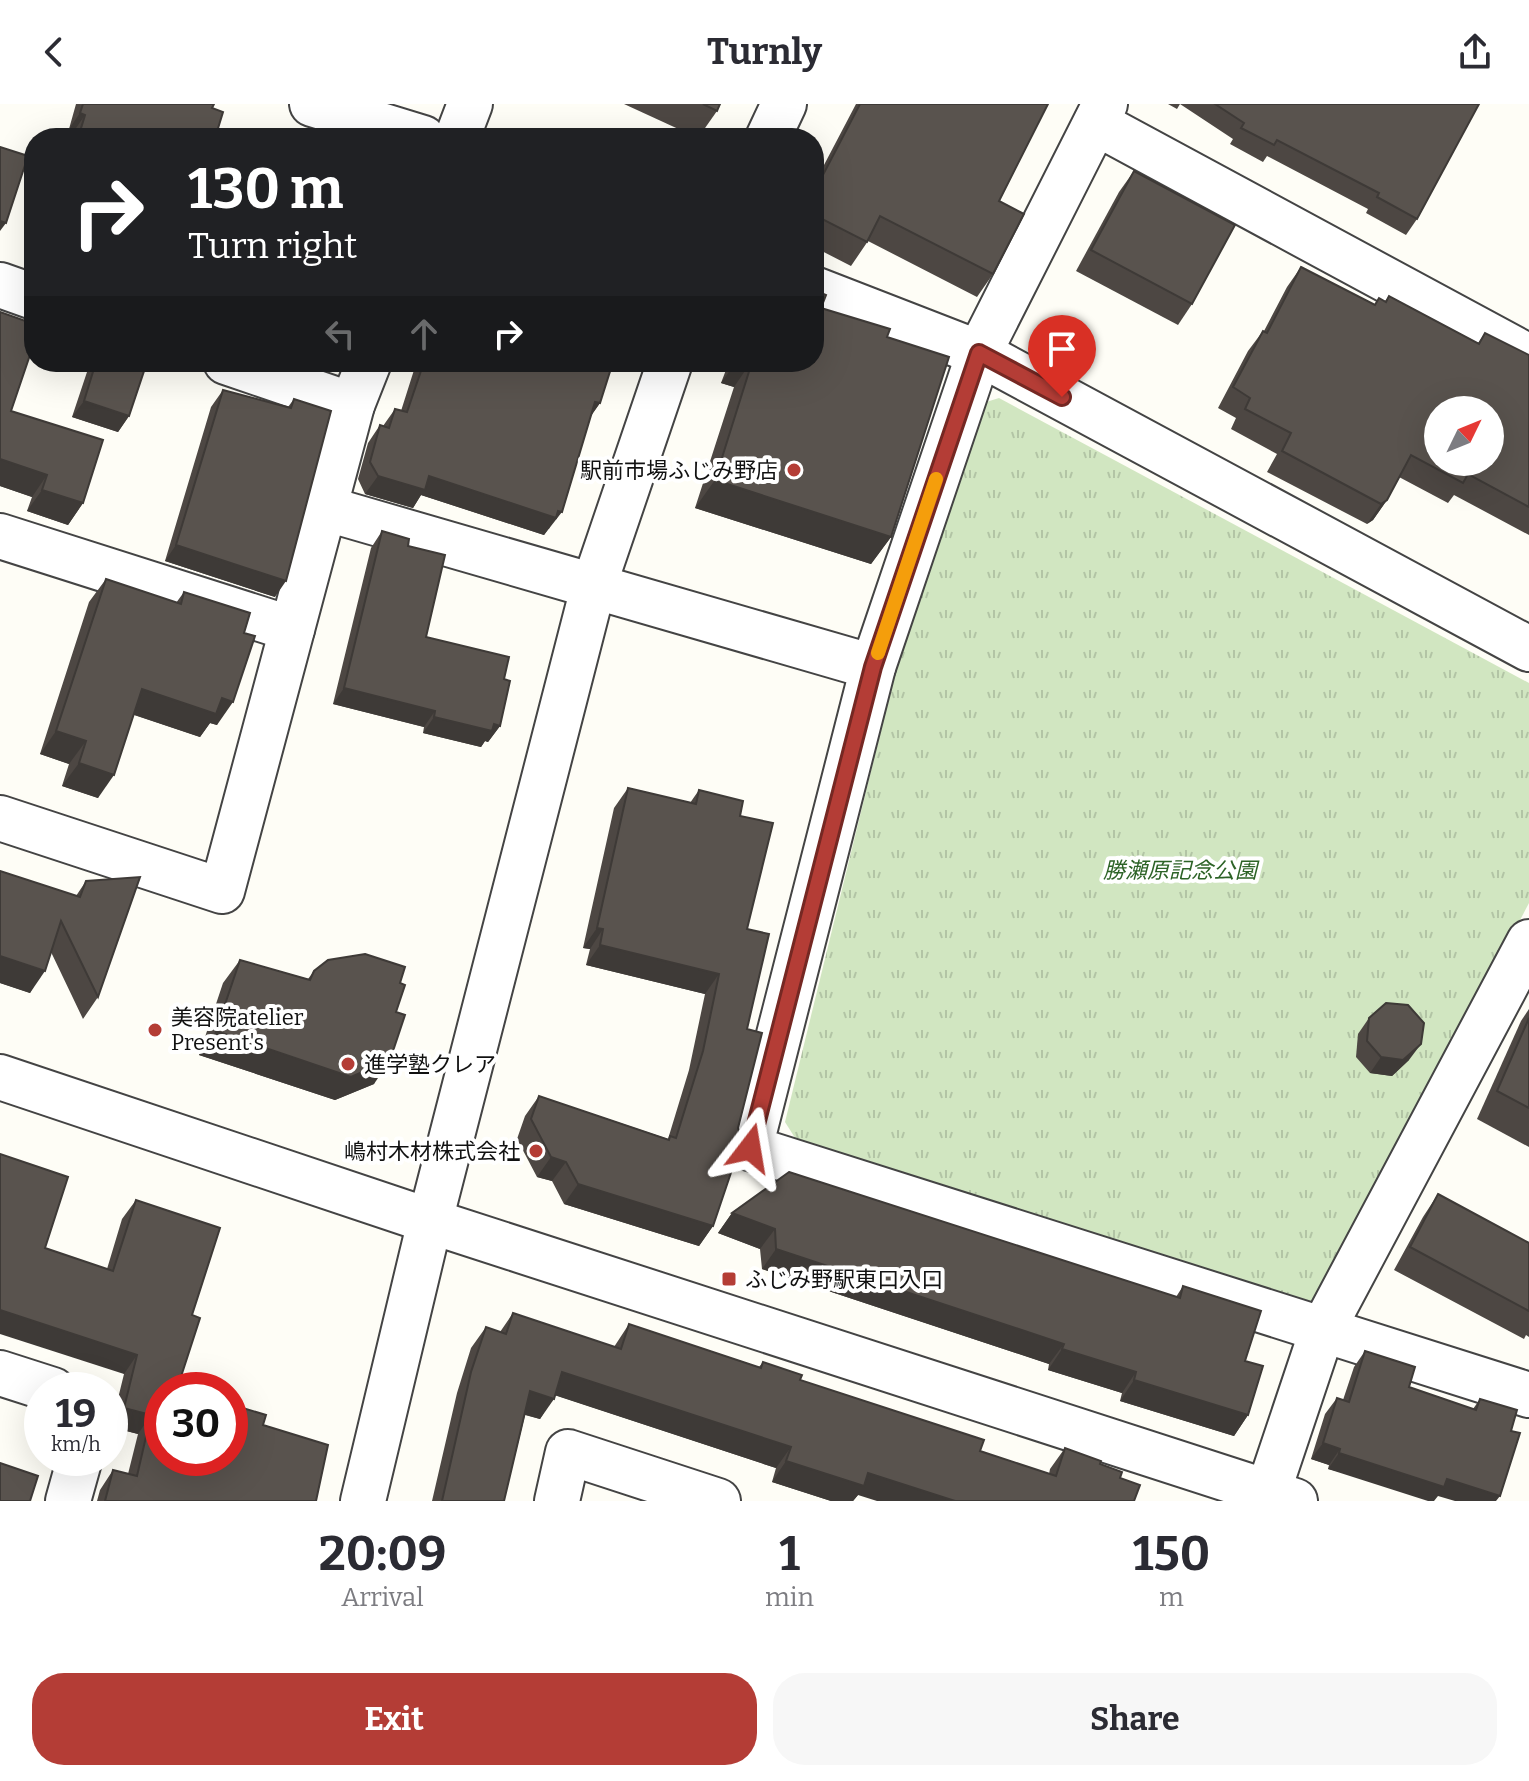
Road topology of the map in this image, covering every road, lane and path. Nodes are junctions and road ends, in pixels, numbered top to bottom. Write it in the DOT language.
graph roads {
  1 [pos="312,104"];
  2 [pos="470,104"];
  3 [pos="784,104"];
  4 [pos="1100,114"];
  5 [pos="390,128"];
  6 [pos="461,128"];
  7 [pos="773,128"];
  8 [pos="0,285"];
  9 [pos="24,293"];
  10 [pos="824,293"];
  11 [pos="979,353"];
  12 [pos="1529,357"];
  13 [pos="255,372"];
  14 [pos="365,372"];
  15 [pos="667,372"];
  16 [pos="352,405"];
  17 [pos="324,508"];
  18 [pos="0,536"];
  19 [pos="593,588"];
  20 [pos="292,629"];
  21 [pos="1529,649"];
  22 [pos="873,667"];
  23 [pos="0,818"];
  24 [pos="1529,942"];
  25 [pos="0,1077"];
  26 [pos="430,1221"];
  27 [pos="1322,1331"];
  28 [pos="0,1373"];
  29 [pos="24,1381"];
  30 [pos="1529,1395"];
  31 [pos="75,1476"];
  32 [pos="1276,1498"];
  33 [pos="68,1501"];
  34 [pos="363,1501"];
  35 [pos="557,1501"];
  36 [pos="718,1501"];
  1 -- 5 [label="street"];
  2 -- 6 [label="street"];
  3 -- 7 [label="street"];
  4 -- 11 [label="street"];
  4 -- 12 [label="street"];
  8 -- 9 [label="street"];
  10 -- 11 [label="street"];
  11 -- 21 [label="street"];
  11 -- 22 [label="street"];
  13 -- 16 [label="street"];
  14 -- 16 [label="street"];
  15 -- 19 [label="street"];
  16 -- 17 [label="street"];
  17 -- 19 [label="street"];
  17 -- 20 [label="street"];
  18 -- 20 [label="street"];
  19 -- 22 [label="street"];
  19 -- 26 [label="street"];
  20 -- 23 [label="street"];
  22 -- 27 [label="street"];
  24 -- 27 [label="street"];
  25 -- 26 [label="street"];
  26 -- 32 [label="street"];
  26 -- 34 [label="street"];
  27 -- 30 [label="street"];
  27 -- 32 [label="street"];
  28 -- 29 [label="street"];
  31 -- 33 [label="street"];
  35 -- 36 [label="street"];
}
